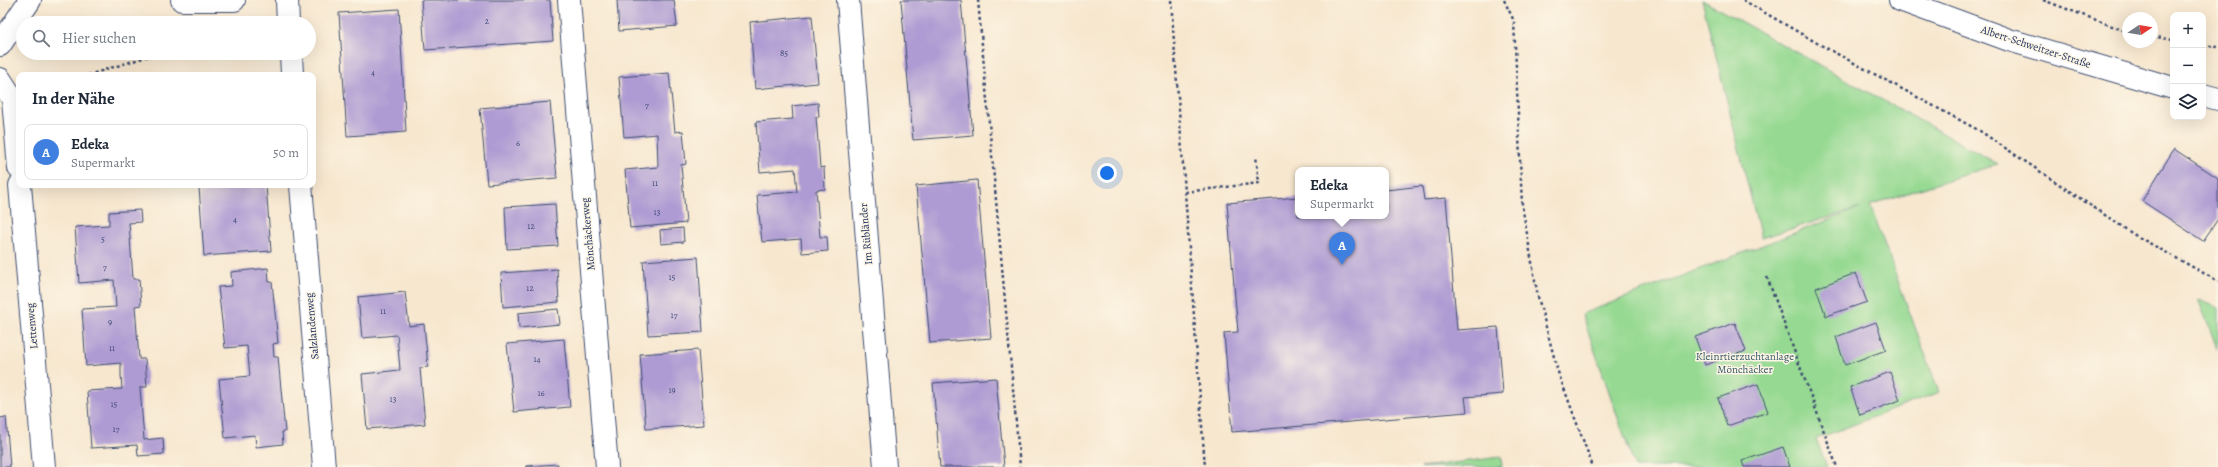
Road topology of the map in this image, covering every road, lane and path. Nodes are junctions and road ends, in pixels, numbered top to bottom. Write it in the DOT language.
graph roads {
  1 [pos="30,0"];
  2 [pos="182,0"];
  3 [pos="234,0"];
  4 [pos="287,0"];
  5 [pos="569,0"];
  6 [pos="848,0"];
  7 [pos="978,0"];
  8 [pos="1171,0"];
  9 [pos="1504,0"];
  10 [pos="1744,0"];
  11 [pos="1900,0"];
  12 [pos="2043,0"];
  13 [pos="19,16"];
  14 [pos="288,16"];
  15 [pos="16,21"];
  16 [pos="2122,30"];
  17 [pos="2158,37"];
  18 [pos="2170,39"];
  19 [pos="0,45"];
  20 [pos="2206,45"];
  21 [pos="2218,47"];
  22 [pos="136,60"];
  23 [pos="291,60"];
  24 [pos="98,72"];
  25 [pos="292,72"];
  26 [pos="0,79"];
  27 [pos="2170,87"];
  28 [pos="2206,96"];
  29 [pos="2218,99"];
  30 [pos="16,133"];
  31 [pos="1256,156"];
  32 [pos="20,188"];
  33 [pos="301,188"];
  34 [pos="1185,192"];
  35 [pos="1767,278"];
  36 [pos="2218,281"];
  37 [pos="44,467"];
  38 [pos="324,467"];
  39 [pos="607,467"];
  40 [pos="885,467"];
  41 [pos="1020,467"];
  42 [pos="1205,467"];
  43 [pos="1593,467"];
  44 [pos="1837,467"];
  1 -- 13 [label="street"];
  2 -- 3 [label="street"];
  4 -- 14 [label="street"];
  5 -- 39 [label="street, Mönchäckerweg"];
  6 -- 40 [label="street, Im Rübländer"];
  7 -- 41 [label="path"];
  8 -- 34 [label="path"];
  9 -- 43 [label="path"];
  10 -- 36 [label="path"];
  11 -- 27 [label="street, Albert-Schweitzer-Straße"];
  12 -- 16 [label="path"];
  15 -- 19 [label="street"];
  17 -- 18 [label="path"];
  20 -- 21 [label="path"];
  22 -- 24 [label="path"];
  23 -- 25 [label="street"];
  26 -- 30 [label="street"];
  28 -- 29 [label="street"];
  31 -- 34 [label="path"];
  32 -- 37 [label="street, Lettenweg"];
  33 -- 38 [label="street, Salzlandenweg"];
  34 -- 42 [label="path"];
  35 -- 44 [label="path"];
}
